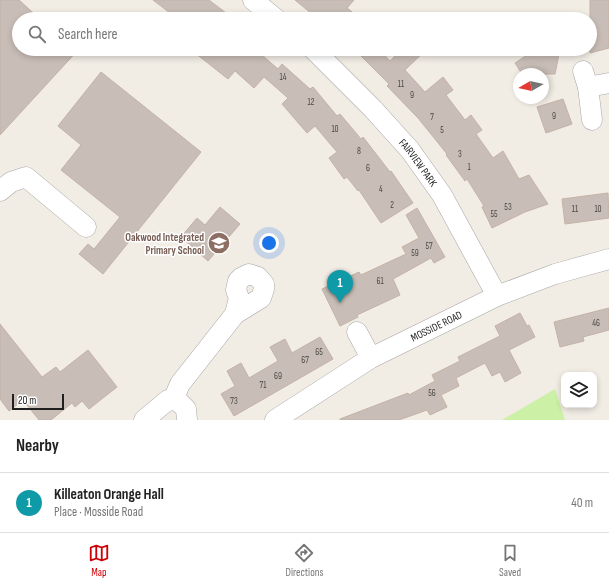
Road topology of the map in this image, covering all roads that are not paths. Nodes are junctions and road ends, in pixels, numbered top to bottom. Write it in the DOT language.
graph roads {
  1 [pos="253,0"];
  2 [pos="268,12"];
  3 [pos="320,56"];
  4 [pos="609,83"];
  5 [pos="592,120"];
  6 [pos="0,191"];
  7 [pos="86,228"];
  8 [pos="609,259"];
  9 [pos="497,296"];
  10 [pos="235,314"];
  11 [pos="357,332"];
  12 [pos="371,358"];
  13 [pos="173,400"];
  14 [pos="144,420"];
  15 [pos="186,420"];
  16 [pos="275,420"];
  1 -- 2 [label="street"];
  3 -- 9 [label="street, FAIRVIEW PARK"];
  4 -- 5 [label="street"];
  6 -- 7 [label="street"];
  8 -- 9 [label="street, MOSSIDE ROAD"];
  9 -- 12 [label="street, MOSSIDE ROAD"];
  10 -- 13 [label="street"];
  11 -- 12 [label="street"];
  12 -- 16 [label="street, MOSSIDE ROAD"];
  13 -- 14 [label="street"];
  13 -- 15 [label="street"];
}
